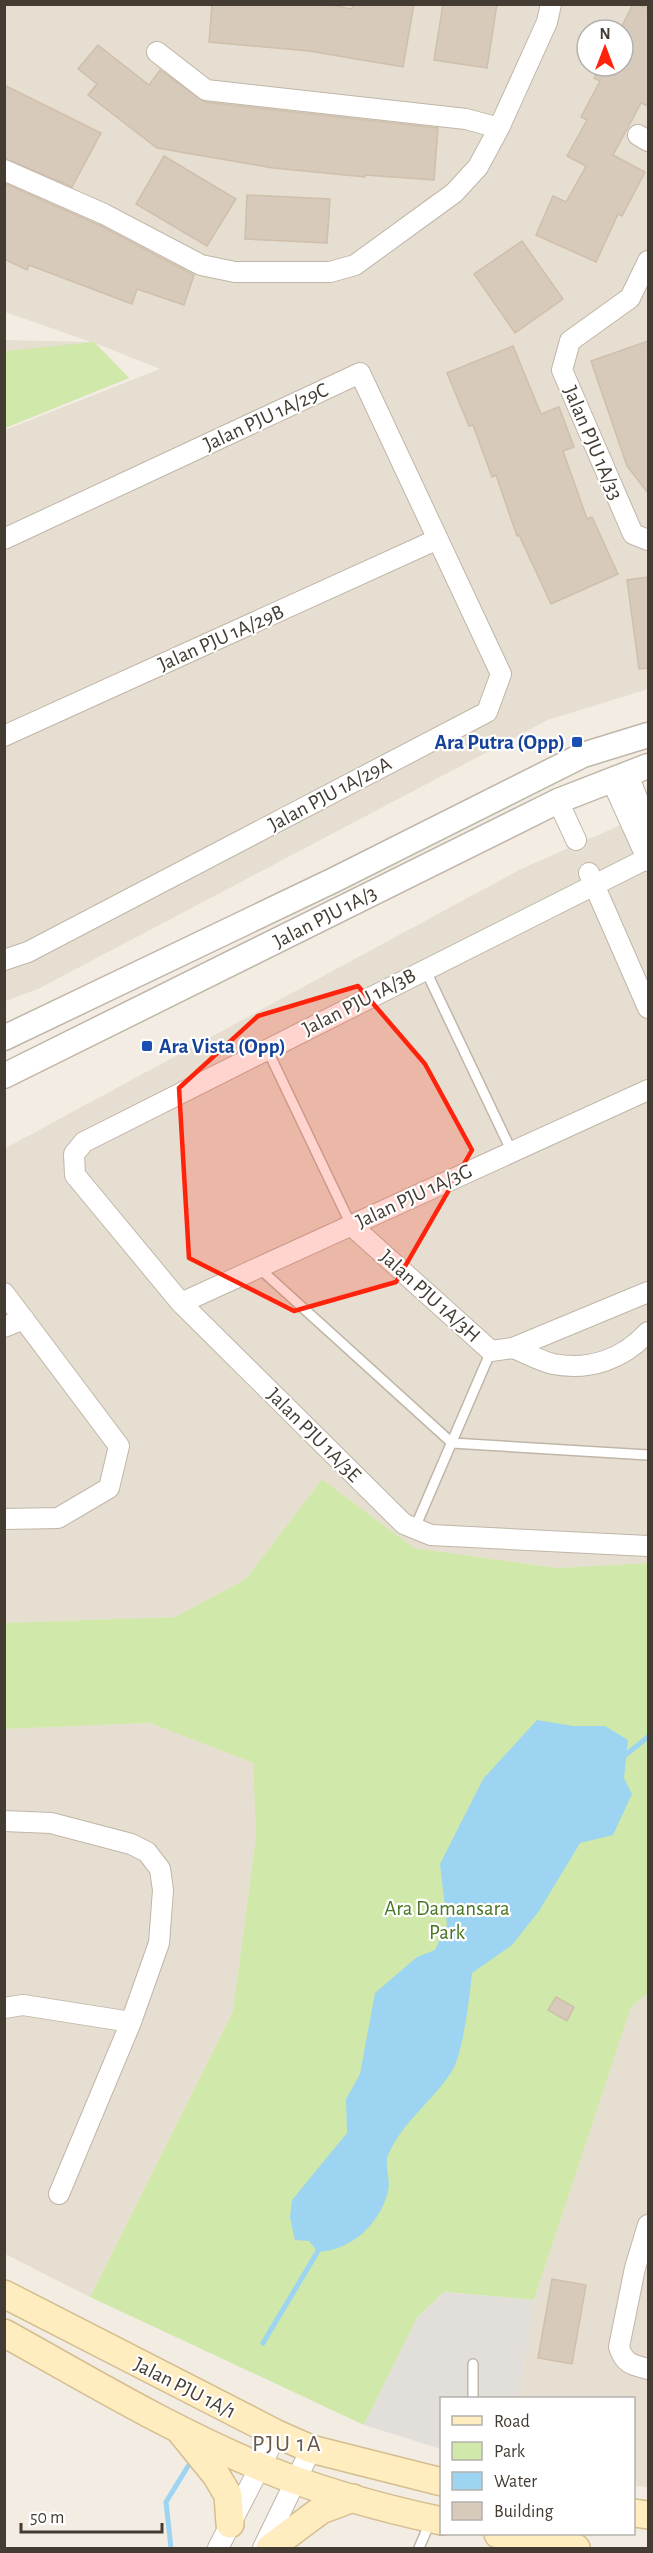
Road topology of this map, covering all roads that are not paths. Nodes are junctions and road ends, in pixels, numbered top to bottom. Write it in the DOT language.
graph roads {
  1 [pos="550,5"];
  2 [pos="158,52"];
  3 [pos="499,128"];
  4 [pos="4,170"];
  5 [pos="648,261"];
  6 [pos="4,538"];
  7 [pos="438,539"];
  8 [pos="648,540"];
  9 [pos="648,735"];
  10 [pos="4,736"];
  11 [pos="629,772"];
  12 [pos="558,801"];
  13 [pos="648,826"];
  14 [pos="576,840"];
  15 [pos="647,860"];
  16 [pos="592,880"];
  17 [pos="4,960"];
  18 [pos="425,969"];
  19 [pos="648,1008"];
  20 [pos="4,1038"];
  21 [pos="267,1049"];
  22 [pos="4,1076"];
  23 [pos="648,1090"];
  24 [pos="511,1150"];
  25 [pos="74,1154"];
  26 [pos="351,1225"];
  27 [pos="257,1267"];
  28 [pos="648,1292"];
  29 [pos="4,1293"];
  30 [pos="181,1303"];
  31 [pos="24,1319"];
  32 [pos="4,1327"];
  33 [pos="648,1332"];
  34 [pos="513,1348"];
  35 [pos="491,1351"];
  36 [pos="452,1443"];
  37 [pos="648,1455"];
  38 [pos="4,1519"];
  39 [pos="414,1530"];
  40 [pos="648,1546"];
  41 [pos="4,1821"];
  42 [pos="4,2008"];
  43 [pos="131,2022"];
  44 [pos="59,2194"];
  45 [pos="648,2225"];
  46 [pos="4,2294"];
  47 [pos="4,2333"];
  48 [pos="473,2364"];
  49 [pos="648,2369"];
  50 [pos="473,2397"];
  51 [pos="177,2428"];
  52 [pos="277,2434"];
  53 [pos="311,2449"];
  54 [pos="261,2467"];
  55 [pos="297,2481"];
  56 [pos="440,2482"];
  57 [pos="353,2498"];
  58 [pos="436,2520"];
  59 [pos="230,2524"];
  60 [pos="504,2535"];
  61 [pos="218,2548"];
  62 [pos="263,2548"];
  63 [pos="270,2548"];
  64 [pos="419,2548"];
  65 [pos="576,2548"];
  1 -- 3 [label="street"];
  2 -- 3 [label="street"];
  3 -- 4 [label="street"];
  5 -- 8 [label="street, Jalan PJU 1A/33"];
  6 -- 7 [label="street, Jalan PJU 1A/29C"];
  7 -- 10 [label="street, Jalan PJU 1A/29B"];
  7 -- 17 [label="street, Jalan PJU 1A/29A"];
  9 -- 20 [label="street, Jalan PJU 1A/3"];
  11 -- 12 [label="street, Jalan PJU 1A/3"];
  11 -- 13 [label="street"];
  11 -- 15 [label="street"];
  12 -- 14 [label="street"];
  12 -- 22 [label="street, Jalan PJU 1A/3"];
  15 -- 16 [label="street, Jalan PJU 1A/3B"];
  16 -- 18 [label="street, Jalan PJU 1A/3B"];
  16 -- 19 [label="street"];
  18 -- 21 [label="street, Jalan PJU 1A/3B"];
  18 -- 24 [label="lane"];
  21 -- 25 [label="street, Jalan PJU 1A/3B"];
  21 -- 26 [label="lane"];
  23 -- 24 [label="street, Jalan PJU 1A/3G"];
  24 -- 26 [label="street, Jalan PJU 1A/3G"];
  25 -- 30 [label="street, Jalan PJU 1A/3E"];
  26 -- 27 [label="street, Jalan PJU 1A/3G"];
  26 -- 35 [label="street, Jalan PJU 1A/3H"];
  27 -- 30 [label="street, Jalan PJU 1A/3G"];
  27 -- 36 [label="lane"];
  28 -- 34 [label="street, Jalan PJU 1A/3H"];
  29 -- 31 [label="street"];
  30 -- 39 [label="street, Jalan PJU 1A/3E"];
  31 -- 32 [label="street"];
  31 -- 38 [label="street"];
  33 -- 34 [label="street, Jalan PJU 1A/3H"];
  34 -- 35 [label="street, Jalan PJU 1A/3H"];
  35 -- 36 [label="lane"];
  36 -- 37 [label="lane"];
  36 -- 39 [label="lane"];
  39 -- 40 [label="street, Jalan PJU 1A/3E"];
  41 -- 43 [label="street"];
  42 -- 43 [label="street"];
  43 -- 44 [label="street"];
  45 -- 49 [label="street"];
  46 -- 52 [label="main road, Jalan PJU 1A/1"];
  47 -- 51 [label="main road, Jalan PJU 1A/1"];
  48 -- 50 [label="lane"];
  51 -- 54 [label="main road, Jalan PJU 1A/1"];
  51 -- 59 [label="main road"];
  52 -- 53 [label="main road, Jalan PJU 1A/1"];
  52 -- 54 [label="street"];
  53 -- 55 [label="street"];
  53 -- 56 [label="main road, Jalan PJU 1A/1"];
  54 -- 55 [label="main road, Jalan PJU 1A/1"];
  54 -- 59 [label="street"];
  55 -- 57 [label="main road, Jalan PJU 1A/1"];
  55 -- 62 [label="street"];
  57 -- 58 [label="main road, Jalan PJU 1A/1"];
  57 -- 63 [label="main road"];
  58 -- 64 [label="lane"];
  59 -- 61 [label="street"];
  60 -- 65 [label="main road"];
}
